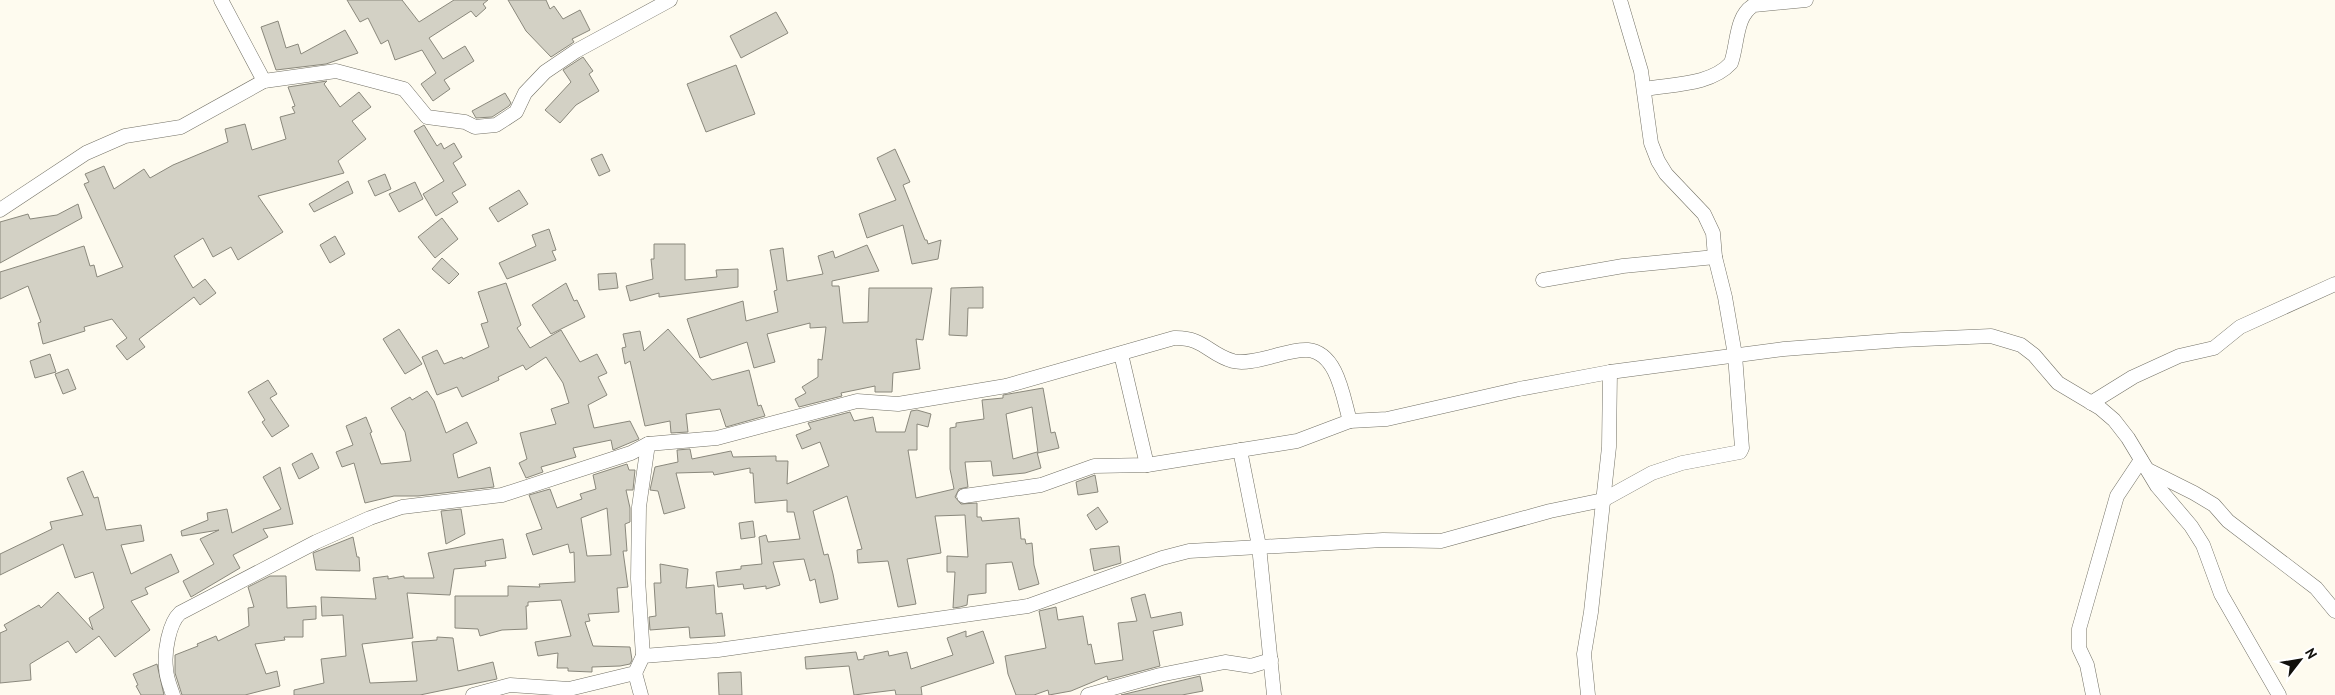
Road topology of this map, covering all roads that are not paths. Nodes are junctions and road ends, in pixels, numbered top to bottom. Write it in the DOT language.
graph roads {
  1 [pos="221,0"];
  2 [pos="670,0"];
  3 [pos="1620,0"];
  4 [pos="1806,0"];
  5 [pos="264,81"];
  6 [pos="1645,88"];
  7 [pos="0,210"];
  8 [pos="1714,257"];
  9 [pos="1543,280"];
  10 [pos="2335,284"];
  11 [pos="1122,354"];
  12 [pos="1735,355"];
  13 [pos="1610,372"];
  14 [pos="2091,403"];
  15 [pos="1350,421"];
  16 [pos="648,444"];
  17 [pos="1240,450"];
  18 [pos="1147,465"];
  19 [pos="2145,465"];
  20 [pos="964,496"];
  21 [pos="1603,500"];
  22 [pos="1260,546"];
  23 [pos="2335,611"];
  24 [pos="643,656"];
  25 [pos="1271,660"];
  26 [pos="635,673"];
  27 [pos="510,690"];
  28 [pos="172,695"];
  29 [pos="473,695"];
  30 [pos="641,695"];
  31 [pos="1088,695"];
  32 [pos="1274,695"];
  33 [pos="1588,695"];
  34 [pos="2093,695"];
  35 [pos="2279,695"];
  1 -- 5 [label="street"];
  2 -- 5 [label="street"];
  3 -- 6 [label="street"];
  4 -- 6 [label="street"];
  5 -- 7 [label="street"];
  6 -- 8 [label="street"];
  8 -- 9 [label="street"];
  8 -- 12 [label="street"];
  10 -- 14 [label="street"];
  11 -- 15 [label="street"];
  11 -- 16 [label="street"];
  11 -- 18 [label="street"];
  12 -- 13 [label="street"];
  12 -- 14 [label="street"];
  12 -- 21 [label="street"];
  13 -- 15 [label="street"];
  13 -- 21 [label="street"];
  14 -- 19 [label="street"];
  15 -- 17 [label="street"];
  16 -- 24 [label="street"];
  16 -- 28 [label="street"];
  17 -- 18 [label="street"];
  17 -- 22 [label="street"];
  18 -- 20 [label="street"];
  19 -- 23 [label="street"];
  19 -- 34 [label="street"];
  19 -- 35 [label="street"];
  21 -- 22 [label="street"];
  21 -- 33 [label="street"];
  22 -- 24 [label="street"];
  22 -- 25 [label="street"];
  24 -- 26 [label="street"];
  25 -- 31 [label="street"];
  25 -- 32 [label="street"];
  26 -- 27 [label="street"];
  26 -- 30 [label="street"];
  27 -- 29 [label="street"];
}
